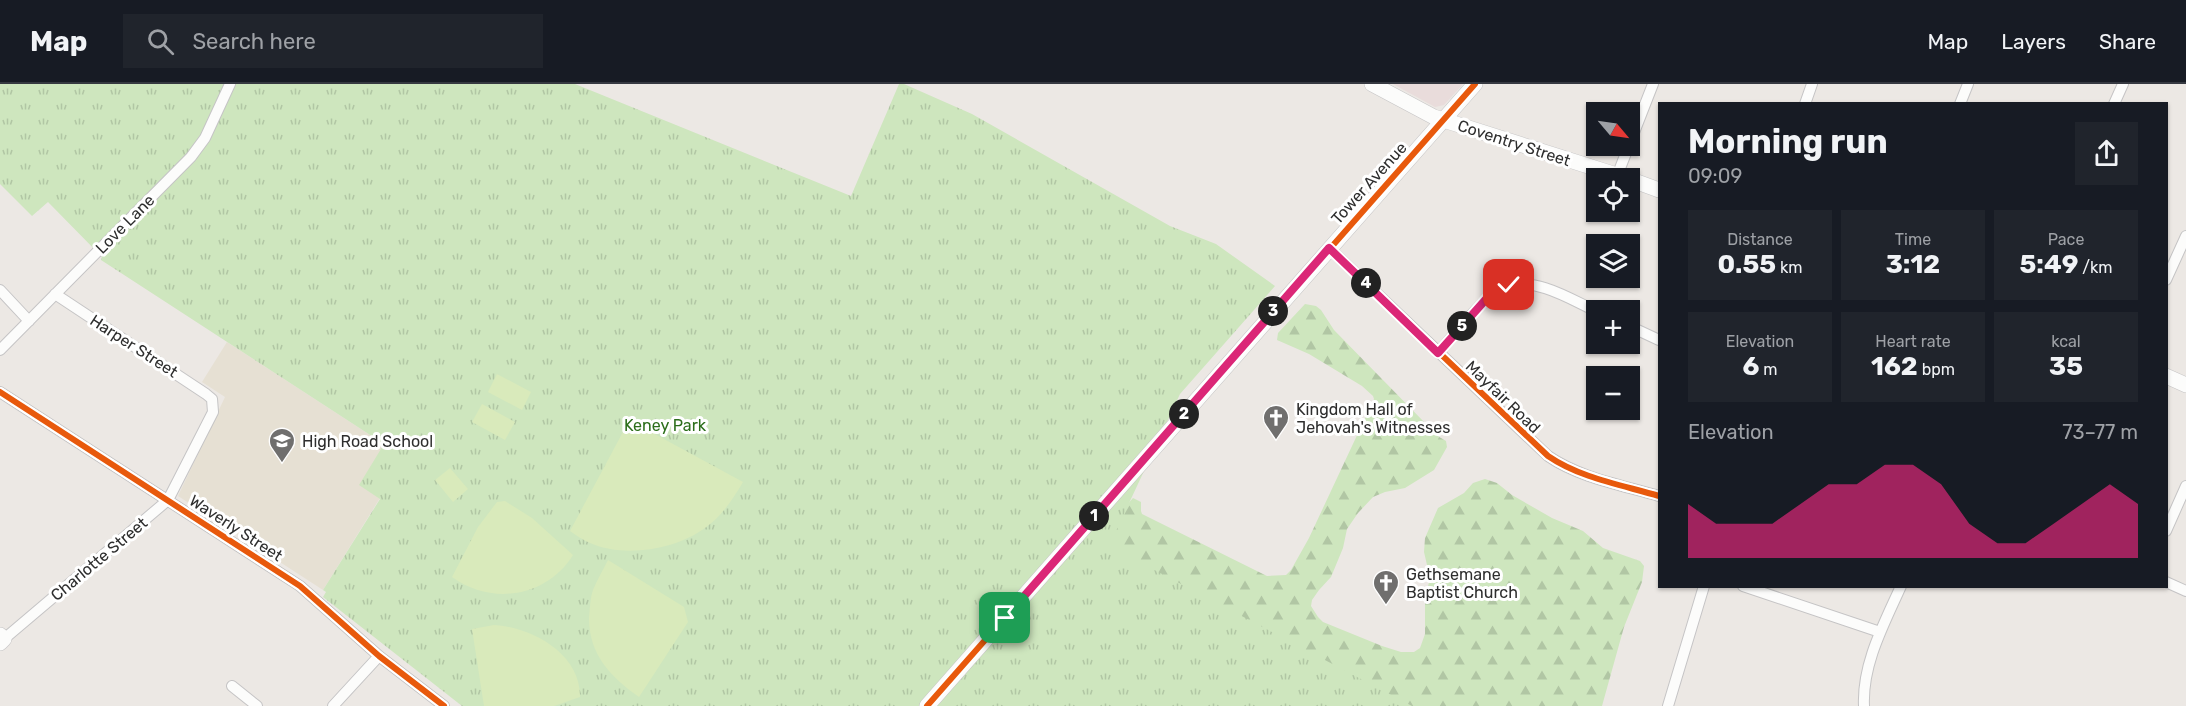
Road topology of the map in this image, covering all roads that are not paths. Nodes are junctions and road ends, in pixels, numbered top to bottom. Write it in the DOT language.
graph roads {
  1 [pos="230,84"];
  2 [pos="1372,84"];
  3 [pos="1475,84"];
  4 [pos="1653,84"];
  5 [pos="1812,84"];
  6 [pos="1968,84"];
  7 [pos="2122,84"];
  8 [pos="1806,102"];
  9 [pos="1961,102"];
  10 [pos="2115,102"];
  11 [pos="1443,120"];
  12 [pos="1593,168"];
  13 [pos="1627,168"];
  14 [pos="1640,183"];
  15 [pos="1658,190"];
  16 [pos="2186,236"];
  17 [pos="1329,248"];
  18 [pos="2168,276"];
  19 [pos="0,290"];
  20 [pos="55,294"];
  21 [pos="1586,306"];
  22 [pos="29,321"];
  23 [pos="1640,331"];
  24 [pos="1658,340"];
  25 [pos="0,350"];
  26 [pos="1438,353"];
  27 [pos="2168,377"];
  28 [pos="2186,385"];
  29 [pos="0,392"];
  30 [pos="213,399"];
  31 [pos="2186,486"];
  32 [pos="1658,496"];
  33 [pos="168,500"];
  34 [pos="2168,526"];
  35 [pos="2168,583"];
  36 [pos="1703,588"];
  37 [pos="1900,588"];
  38 [pos="1770,590"];
  39 [pos="2186,591"];
  40 [pos="1880,633"];
  41 [pos="2,639"];
  42 [pos="379,656"];
  43 [pos="231,686"];
  44 [pos="257,706"];
  45 [pos="333,706"];
  46 [pos="444,706"];
  47 [pos="927,706"];
  48 [pos="1668,706"];
  49 [pos="1864,706"];
  1 -- 20 [label="street, Love Lane"];
  2 -- 11 [label="main road, Coventry Street"];
  3 -- 11 [label="main road, Tower Avenue"];
  4 -- 13 [label="street"];
  5 -- 8 [label="street"];
  6 -- 9 [label="street"];
  7 -- 10 [label="street"];
  11 -- 12 [label="main road, Coventry Street"];
  11 -- 17 [label="main road, Tower Avenue"];
  14 -- 15 [label="main road, Coventry Street"];
  16 -- 18 [label="street"];
  17 -- 26 [label="street, Mayfair Road"];
  17 -- 47 [label="main road, Tower Avenue"];
  19 -- 22 [label="street"];
  20 -- 22 [label="street, Love Lane"];
  20 -- 30 [label="street, Harper Street"];
  21 -- 26 [label="street"];
  22 -- 25 [label="street, Love Lane"];
  23 -- 24 [label="street"];
  26 -- 32 [label="street, Mayfair Road"];
  27 -- 28 [label="main road"];
  29 -- 33 [label="street, Waverly Street"];
  30 -- 33 [label="street, Charlotte Street"];
  31 -- 34 [label="street"];
  33 -- 41 [label="street, Charlotte Street"];
  33 -- 42 [label="street, Waverly Street"];
  35 -- 39 [label="street"];
  36 -- 48 [label="street"];
  37 -- 40 [label="street"];
  38 -- 40 [label="street"];
  40 -- 49 [label="street"];
  42 -- 45 [label="street"];
  42 -- 46 [label="street, Waverly Street"];
  43 -- 44 [label="street"];
}
